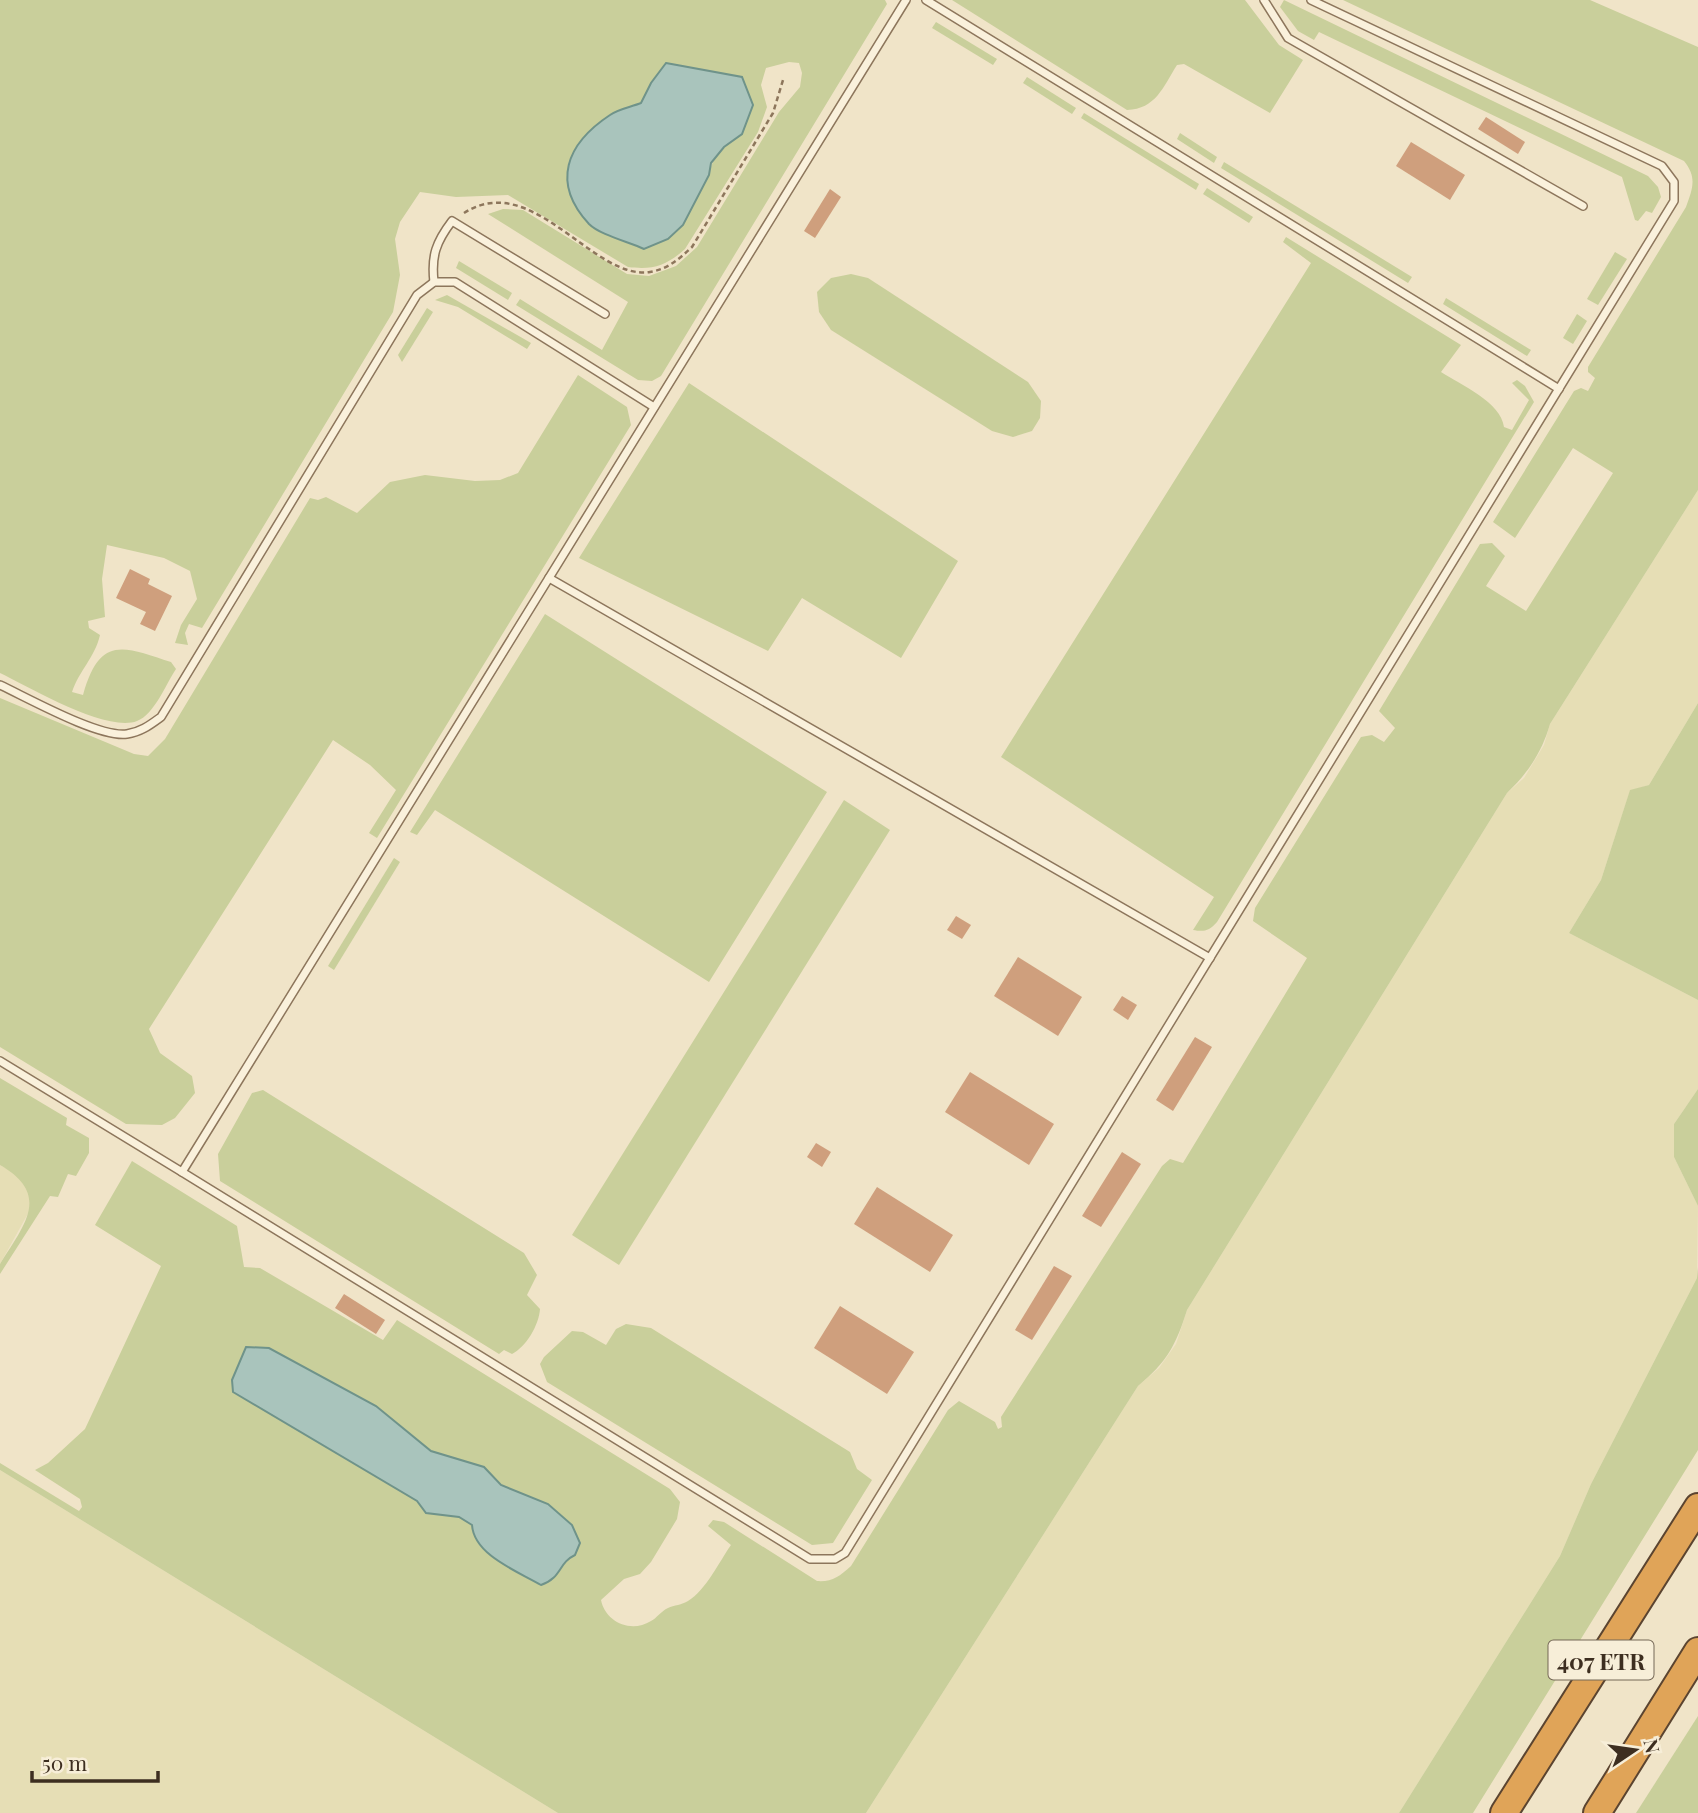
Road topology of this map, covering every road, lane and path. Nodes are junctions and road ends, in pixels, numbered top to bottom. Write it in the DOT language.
graph roads {
  1 [pos="906,0"];
  2 [pos="926,0"];
  3 [pos="1264,0"];
  4 [pos="1311,0"];
  5 [pos="783,80"];
  6 [pos="1583,206"];
  7 [pos="452,221"];
  8 [pos="434,282"];
  9 [pos="606,314"];
  10 [pos="1559,389"];
  11 [pos="654,407"];
  12 [pos="549,578"];
  13 [pos="0,685"];
  14 [pos="1210,958"];
  15 [pos="0,1061"];
  16 [pos="182,1172"];
  17 [pos="1698,1507"];
  18 [pos="1698,1651"];
  19 [pos="1504,1813"];
  20 [pos="1597,1813"];
  1 -- 11 [label="lane"];
  2 -- 10 [label="lane"];
  3 -- 6 [label="lane"];
  4 -- 10 [label="lane"];
  5 -- 7 [label="path"];
  7 -- 8 [label="lane"];
  7 -- 9 [label="lane"];
  8 -- 11 [label="lane"];
  8 -- 13 [label="lane"];
  10 -- 14 [label="lane"];
  11 -- 12 [label="lane"];
  12 -- 14 [label="lane"];
  12 -- 16 [label="lane"];
  14 -- 16 [label="lane"];
  15 -- 16 [label="lane"];
  17 -- 19 [label="highway, 407 ETR"];
  18 -- 20 [label="highway, 407 ETR"];
}
